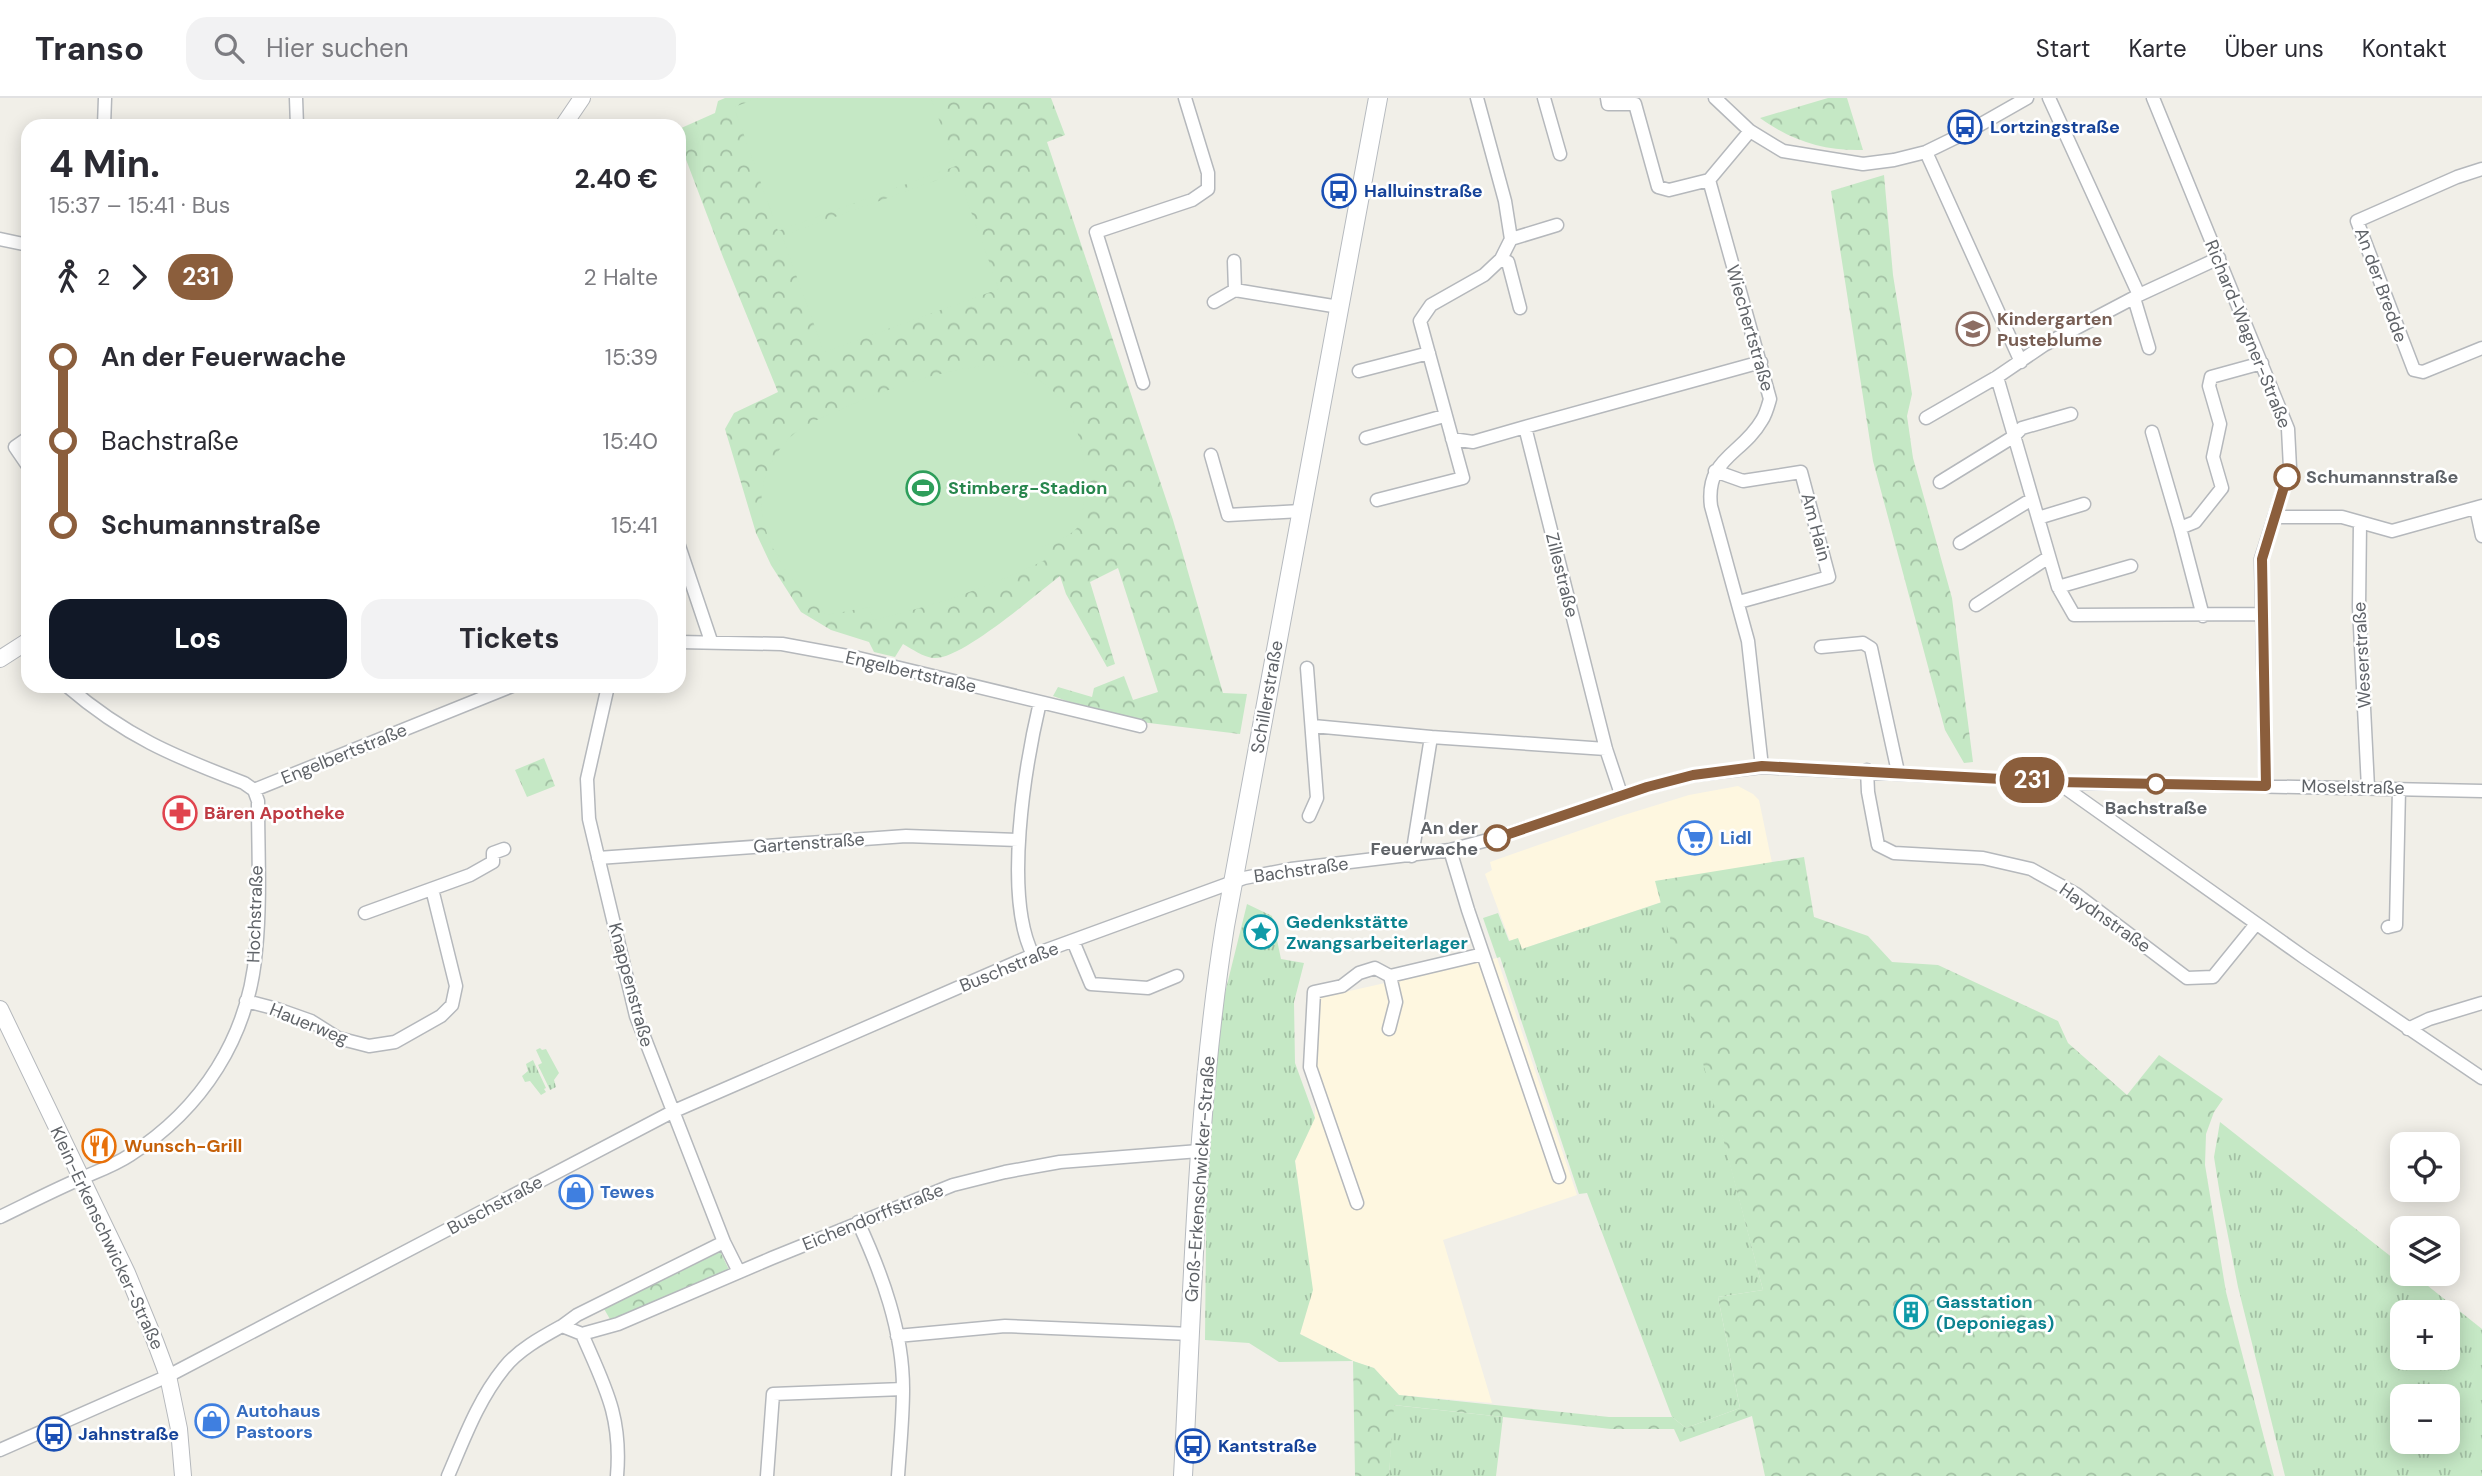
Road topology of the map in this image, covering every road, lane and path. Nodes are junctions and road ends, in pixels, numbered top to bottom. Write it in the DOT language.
graph roads {
  1 [pos="105,98"];
  2 [pos="296,98"];
  3 [pos="1185,98"];
  4 [pos="1378,98"];
  5 [pos="1477,98"];
  6 [pos="1544,98"];
  7 [pos="1607,98"];
  8 [pos="1715,98"];
  9 [pos="2027,98"];
  10 [pos="2049,98"];
  11 [pos="2153,98"];
  12 [pos="576,100"];
  13 [pos="2009,103"];
  14 [pos="104,119"];
  15 [pos="297,119"];
  16 [pos="566,119"];
  17 [pos="1749,131"];
  18 [pos="1926,152"];
  19 [pos="1560,155"];
  20 [pos="2482,169"];
  21 [pos="1709,180"];
  22 [pos="1558,226"];
  23 [pos="0,239"];
  24 [pos="1511,239"];
  25 [pos="21,244"];
  26 [pos="2219,258"];
  27 [pos="1502,259"];
  28 [pos="1234,261"];
  29 [pos="1235,290"];
  30 [pos="2137,296"];
  31 [pos="1214,302"];
  32 [pos="1339,307"];
  33 [pos="1520,308"];
  34 [pos="2149,348"];
  35 [pos="2482,348"];
  36 [pos="1429,353"];
  37 [pos="1761,362"];
  38 [pos="2021,362"];
  39 [pos="2262,363"];
  40 [pos="1359,371"];
  41 [pos="1997,377"];
  42 [pos="1143,383"];
  43 [pos="2071,414"];
  44 [pos="1444,416"];
  45 [pos="1926,418"];
  46 [pos="1524,427"];
  47 [pos="2152,432"];
  48 [pos="2013,437"];
  49 [pos="1366,438"];
  50 [pos="1452,439"];
  51 [pos="21,443"];
  52 [pos="1211,455"];
  53 [pos="21,456"];
  54 [pos="1714,471"];
  55 [pos="1940,482"];
  56 [pos="2032,499"];
  57 [pos="1377,500"];
  58 [pos="2084,504"];
  59 [pos="2479,507"];
  60 [pos="1301,511"];
  61 [pos="2273,517"];
  62 [pos="2038,518"];
  63 [pos="2360,523"];
  64 [pos="2180,528"];
  65 [pos="2482,536"];
  66 [pos="1960,543"];
  67 [pos="2049,557"];
  68 [pos="2131,566"];
  69 [pos="686,567"];
  70 [pos="2058,587"];
  71 [pos="1739,603"];
  72 [pos="1976,605"];
  73 [pos="2262,614"];
  74 [pos="2203,616"];
  75 [pos="711,641"];
  76 [pos="686,642"];
  77 [pos="21,646"];
  78 [pos="1821,647"];
  79 [pos="0,659"];
  80 [pos="1307,668"];
  81 [pos="75,693"];
  82 [pos="495,693"];
  83 [pos="606,693"];
  84 [pos="1040,702"];
  85 [pos="1140,726"];
  86 [pos="1313,726"];
  87 [pos="1431,737"];
  88 [pos="1606,749"];
  89 [pos="1762,766"];
  90 [pos="1867,770"];
  91 [pos="1898,772"];
  92 [pos="2057,782"];
  93 [pos="2266,786"];
  94 [pos="2368,788"];
  95 [pos="2399,789"];
  96 [pos="254,790"];
  97 [pos="2482,791"];
  98 [pos="1621,794"];
  99 [pos="1309,816"];
  100 [pos="1019,841"];
  101 [pos="504,849"];
  102 [pos="1450,850"];
  103 [pos="1412,856"];
  104 [pos="598,858"];
  105 [pos="1233,883"];
  106 [pos="432,889"];
  107 [pos="365,913"];
  108 [pos="2256,924"];
  109 [pos="2388,927"];
  110 [pos="1073,941"];
  111 [pos="1483,954"];
  112 [pos="1033,955"];
  113 [pos="1177,976"];
  114 [pos="1390,976"];
  115 [pos="246,1001"];
  116 [pos="2482,1003"];
  117 [pos="0,1009"];
  118 [pos="1389,1029"];
  119 [pos="2408,1029"];
  120 [pos="2482,1078"];
  121 [pos="672,1112"];
  122 [pos="1199,1151"];
  123 [pos="1559,1177"];
  124 [pos="81,1178"];
  125 [pos="1357,1203"];
  126 [pos="0,1217"];
  127 [pos="858,1222"];
  128 [pos="724,1242"];
  129 [pos="739,1272"];
  130 [pos="562,1326"];
  131 [pos="582,1334"];
  132 [pos="1191,1334"];
  133 [pos="897,1336"];
  134 [pos="168,1376"];
  135 [pos="903,1389"];
  136 [pos="0,1450"];
  137 [pos="183,1476"];
  138 [pos="448,1476"];
  139 [pos="617,1476"];
  140 [pos="767,1476"];
  141 [pos="898,1476"];
  142 [pos="1183,1476"];
  1 -- 14 [label="street"];
  2 -- 15 [label="street"];
  3 -- 42 [label="street"];
  4 -- 32 [label="main road, Schillerstraße"];
  5 -- 24 [label="street"];
  6 -- 19 [label="street"];
  7 -- 21 [label="street"];
  8 -- 17 [label="street"];
  9 -- 13 [label="street"];
  10 -- 30 [label="street"];
  11 -- 26 [label="street, Richard-Wagner-Straße"];
  12 -- 16 [label="street"];
  13 -- 18 [label="street"];
  17 -- 18 [label="street"];
  17 -- 21 [label="street"];
  18 -- 38 [label="street"];
  20 -- 35 [label="street, An der Bredde"];
  21 -- 37 [label="street, Wiechertstraße"];
  22 -- 24 [label="street"];
  23 -- 25 [label="street"];
  24 -- 27 [label="street"];
  26 -- 30 [label="street"];
  26 -- 39 [label="street, Richard-Wagner-Straße"];
  27 -- 33 [label="street"];
  27 -- 36 [label="street"];
  28 -- 29 [label="street"];
  29 -- 31 [label="street"];
  29 -- 32 [label="street"];
  30 -- 34 [label="street"];
  30 -- 38 [label="street"];
  32 -- 60 [label="main road, Schillerstraße"];
  36 -- 40 [label="street"];
  36 -- 44 [label="street"];
  37 -- 46 [label="street"];
  37 -- 54 [label="street, Wiechertstraße"];
  38 -- 41 [label="street"];
  39 -- 61 [label="street, Richard-Wagner-Straße"];
  39 -- 64 [label="street"];
  41 -- 45 [label="street"];
  41 -- 48 [label="street"];
  43 -- 48 [label="street"];
  44 -- 49 [label="street"];
  44 -- 50 [label="street"];
  46 -- 50 [label="street"];
  46 -- 88 [label="street, Zillestraße"];
  47 -- 64 [label="street"];
  48 -- 55 [label="street"];
  48 -- 56 [label="street"];
  50 -- 57 [label="street"];
  51 -- 53 [label="street"];
  52 -- 60 [label="street"];
  54 -- 71 [label="street"];
  54 -- 71 [label="street, Am Hain"];
  56 -- 62 [label="street"];
  56 -- 66 [label="street"];
  58 -- 62 [label="street"];
  59 -- 63 [label="street"];
  59 -- 65 [label="street"];
  60 -- 105 [label="main road, Schillerstraße"];
  61 -- 63 [label="street"];
  61 -- 73 [label="street, Richard-Wagner-Straße"];
  62 -- 67 [label="street"];
  63 -- 94 [label="street, Weserstraße"];
  64 -- 74 [label="street"];
  67 -- 70 [label="street"];
  67 -- 72 [label="street"];
  68 -- 70 [label="street"];
  69 -- 75 [label="street"];
  70 -- 74 [label="street"];
  71 -- 89 [label="street"];
  73 -- 74 [label="street"];
  73 -- 93 [label="street, Richard-Wagner-Straße"];
  75 -- 76 [label="street, Engelbertstraße"];
  75 -- 84 [label="street, Engelbertstraße"];
  77 -- 79 [label="street"];
  78 -- 91 [label="street"];
  80 -- 86 [label="street, Schillerstraße"];
  81 -- 96 [label="street"];
  82 -- 96 [label="street, Engelbertstraße"];
  83 -- 104 [label="street, Knappenstraße"];
  84 -- 85 [label="street, Engelbertstraße"];
  84 -- 100 [label="street"];
  86 -- 87 [label="street"];
  86 -- 99 [label="street, Schillerstraße"];
  87 -- 88 [label="street"];
  87 -- 103 [label="street"];
  88 -- 98 [label="street, Zillestraße"];
  89 -- 90 [label="street, Bachstraße"];
  89 -- 98 [label="street, Bachstraße"];
  90 -- 91 [label="street, Bachstraße"];
  90 -- 108 [label="street, Haydnstraße"];
  91 -- 92 [label="street, Bachstraße"];
  92 -- 93 [label="street, Moselstraße"];
  92 -- 108 [label="street"];
  93 -- 94 [label="street, Moselstraße"];
  94 -- 95 [label="street, Moselstraße"];
  95 -- 97 [label="street, Moselstraße"];
  95 -- 109 [label="street"];
  96 -- 115 [label="street, Hochstraße"];
  98 -- 102 [label="street, Bachstraße"];
  100 -- 104 [label="street, Gartenstraße"];
  100 -- 112 [label="street"];
  101 -- 106 [label="street"];
  102 -- 103 [label="street, Bachstraße"];
  102 -- 111 [label="street"];
  103 -- 105 [label="street, Bachstraße"];
  104 -- 121 [label="street, Knappenstraße"];
  105 -- 110 [label="street, Buschstraße"];
  105 -- 122 [label="main road, Groß-Erkenschwicker-Straße"];
  106 -- 107 [label="street"];
  106 -- 115 [label="street, Hauerweg"];
  108 -- 119 [label="street"];
  110 -- 112 [label="street, Buschstraße"];
  110 -- 113 [label="street, Buschstraße"];
  111 -- 114 [label="street"];
  111 -- 123 [label="street"];
  112 -- 121 [label="street, Buschstraße"];
  114 -- 118 [label="street"];
  114 -- 125 [label="street"];
  115 -- 124 [label="street, Hochstraße"];
  116 -- 119 [label="street"];
  117 -- 124 [label="street, Klein-Erkenschwicker-Straße"];
  119 -- 120 [label="street"];
  121 -- 128 [label="street, Knappenstraße"];
  121 -- 134 [label="street, Buschstraße"];
  122 -- 127 [label="street, Eichendorffstraße"];
  122 -- 132 [label="main road, Groß-Erkenschwicker-Straße"];
  124 -- 126 [label="street"];
  124 -- 134 [label="street, Klein-Erkenschwicker-Straße"];
  127 -- 129 [label="street, Eichendorffstraße"];
  127 -- 133 [label="street"];
  128 -- 129 [label="street, Knappenstraße"];
  128 -- 130 [label="street"];
  129 -- 131 [label="street, Eichendorffstraße"];
  130 -- 131 [label="street"];
  130 -- 138 [label="street"];
  131 -- 139 [label="street"];
  132 -- 133 [label="street"];
  132 -- 142 [label="main road, Groß-Erkenschwicker-Straße"];
  133 -- 135 [label="street"];
  134 -- 136 [label="street, Buschstraße"];
  134 -- 137 [label="street, Klein-Erkenschwicker-Straße"];
  135 -- 140 [label="street"];
  135 -- 141 [label="street"];
}
